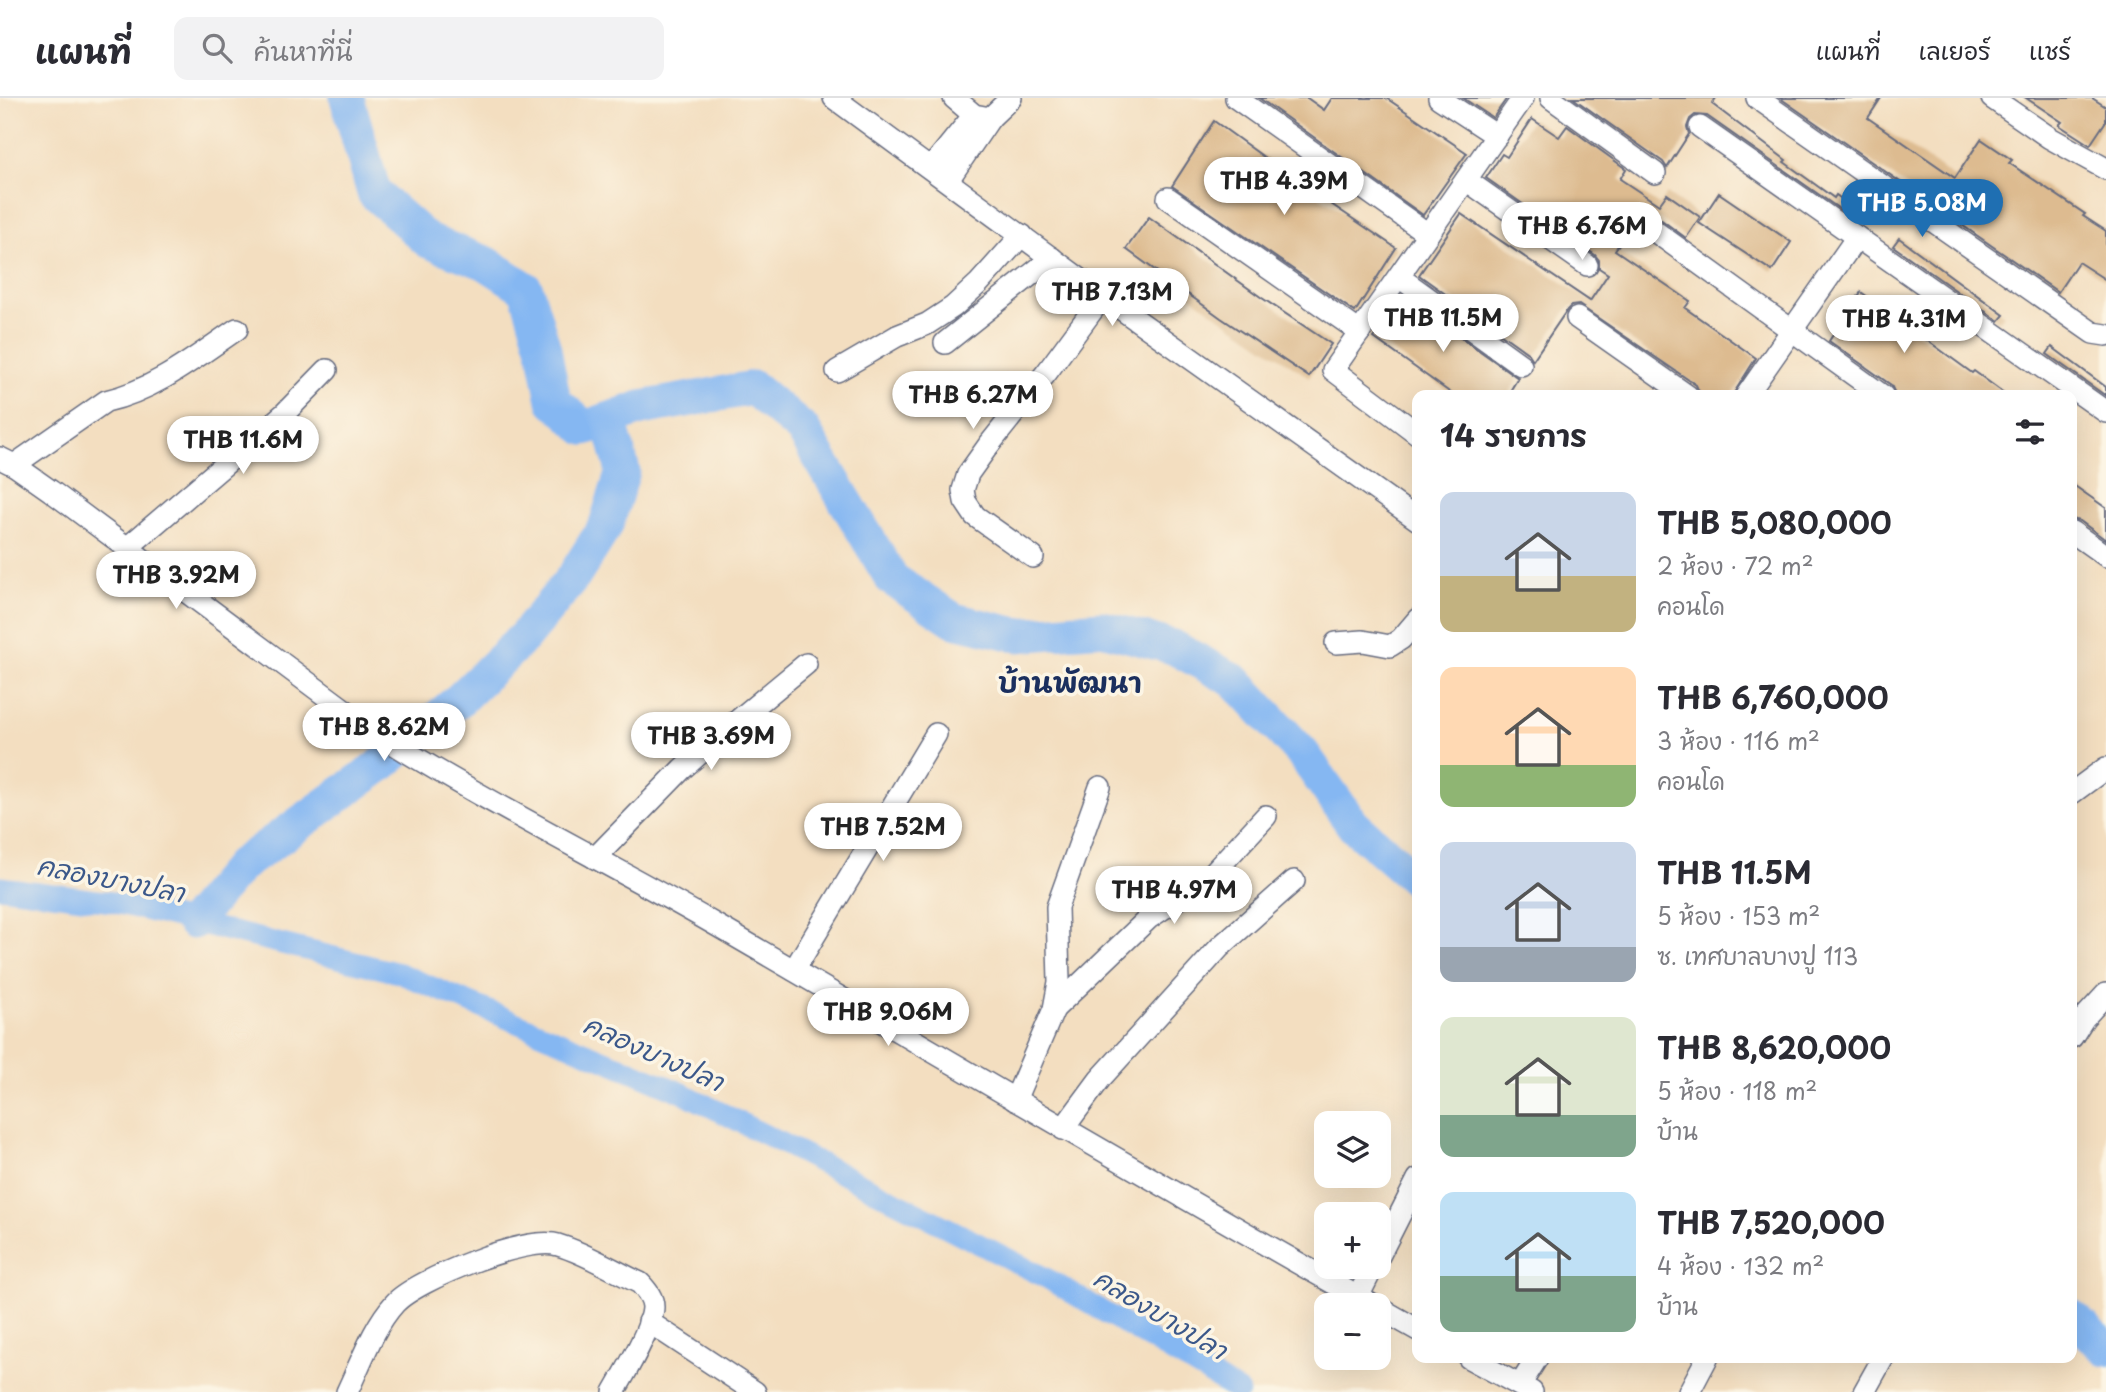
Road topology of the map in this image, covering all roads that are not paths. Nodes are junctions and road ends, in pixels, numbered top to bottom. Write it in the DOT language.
graph roads {
  1 [pos="834,98"];
  2 [pos="954,98"];
  3 [pos="1011,98"];
  4 [pos="1236,98"];
  5 [pos="1439,98"];
  6 [pos="1523,98"];
  7 [pos="1551,98"];
  8 [pos="1758,98"];
  9 [pos="1992,98"];
  10 [pos="982,116"];
  11 [pos="1700,127"];
  12 [pos="1497,136"];
  13 [pos="2106,169"];
  14 [pos="1655,173"];
  15 [pos="940,174"];
  16 [pos="1466,180"];
  17 [pos="1168,198"];
  18 [pos="1653,230"];
  19 [pos="1428,234"];
  20 [pos="1022,235"];
  21 [pos="1857,237"];
  22 [pos="1052,258"];
  23 [pos="1587,265"];
  24 [pos="1399,277"];
  25 [pos="1103,296"];
  26 [pos="1577,318"];
  27 [pos="237,329"];
  28 [pos="1792,330"];
  29 [pos="1360,332"];
  30 [pos="2106,335"];
  31 [pos="945,343"];
  32 [pos="1521,365"];
  33 [pos="327,370"];
  34 [pos="837,371"];
  35 [pos="1679,390"];
  36 [pos="1750,390"];
  37 [pos="1875,390"];
  38 [pos="2075,390"];
  39 [pos="2077,392"];
  40 [pos="2106,412"];
  41 [pos="1412,429"];
  42 [pos="7,461"];
  43 [pos="1412,516"];
  44 [pos="2077,536"];
  45 [pos="127,548"];
  46 [pos="2106,556"];
  47 [pos="1032,557"];
  48 [pos="1412,626"];
  49 [pos="1336,643"];
  50 [pos="806,664"];
  51 [pos="936,734"];
  52 [pos="2106,768"];
  53 [pos="1100,788"];
  54 [pos="2077,789"];
  55 [pos="1266,816"];
  56 [pos="595,858"];
  57 [pos="1294,881"];
  58 [pos="794,970"];
  59 [pos="2106,994"];
  60 [pos="1054,1009"];
  61 [pos="2078,1012"];
  62 [pos="1015,1100"];
  63 [pos="1063,1129"];
  64 [pos="1412,1191"];
  65 [pos="1391,1232"];
  66 [pos="1352,1293"];
  67 [pos="1391,1315"];
  68 [pos="649,1322"];
  69 [pos="1412,1327"];
  70 [pos="1478,1363"];
  71 [pos="1535,1363"];
  72 [pos="1704,1363"];
  73 [pos="1879,1363"];
  74 [pos="1526,1389"];
  75 [pos="347,1392"];
  76 [pos="614,1392"];
  77 [pos="755,1392"];
  78 [pos="1689,1392"];
  79 [pos="1864,1392"];
  1 -- 15 [label="street"];
  2 -- 10 [label="street"];
  3 -- 10 [label="street"];
  4 -- 19 [label="street"];
  5 -- 12 [label="street"];
  6 -- 12 [label="street"];
  7 -- 14 [label="street"];
  8 -- 30 [label="street"];
  9 -- 13 [label="street"];
  10 -- 15 [label="street"];
  11 -- 21 [label="street"];
  12 -- 16 [label="street"];
  15 -- 20 [label="street"];
  16 -- 19 [label="street"];
  16 -- 23 [label="street"];
  17 -- 29 [label="street"];
  18 -- 28 [label="street"];
  19 -- 24 [label="street"];
  20 -- 22 [label="street"];
  20 -- 34 [label="street"];
  21 -- 28 [label="street"];
  21 -- 38 [label="street"];
  22 -- 25 [label="street"];
  22 -- 31 [label="street"];
  24 -- 29 [label="street"];
  24 -- 32 [label="street"];
  25 -- 43 [label="street"];
  25 -- 47 [label="street"];
  26 -- 35 [label="street"];
  27 -- 42 [label="street"];
  28 -- 36 [label="street"];
  28 -- 37 [label="street"];
  29 -- 41 [label="street"];
  33 -- 45 [label="street"];
  39 -- 40 [label="street"];
  42 -- 45 [label="street"];
  44 -- 46 [label="street"];
  45 -- 56 [label="street"];
  48 -- 49 [label="street"];
  50 -- 56 [label="street"];
  51 -- 58 [label="street"];
  52 -- 54 [label="street"];
  53 -- 60 [label="street"];
  55 -- 60 [label="street"];
  56 -- 58 [label="street"];
  57 -- 63 [label="street"];
  58 -- 62 [label="street"];
  59 -- 61 [label="street"];
  60 -- 62 [label="street"];
  62 -- 63 [label="street"];
  63 -- 66 [label="street"];
  64 -- 65 [label="street"];
  67 -- 69 [label="street"];
  68 -- 75 [label="street"];
  68 -- 76 [label="street"];
  68 -- 77 [label="street"];
  70 -- 74 [label="street"];
  71 -- 74 [label="street"];
  72 -- 78 [label="street"];
  73 -- 79 [label="street"];
}
